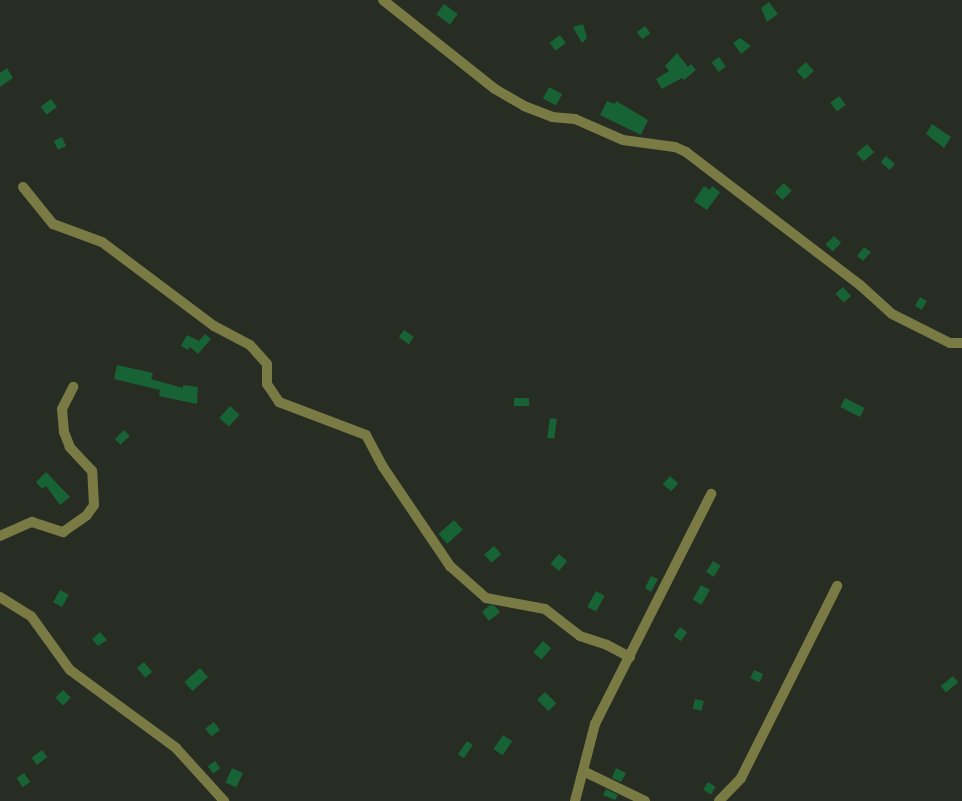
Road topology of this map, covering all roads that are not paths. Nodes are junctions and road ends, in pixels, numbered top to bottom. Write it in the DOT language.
graph roads {
  1 [pos="383,0"];
  2 [pos="394,4"];
  3 [pos="23,187"];
  4 [pos="962,343"];
  5 [pos="73,386"];
  6 [pos="711,494"];
  7 [pos="0,536"];
  8 [pos="837,586"];
  9 [pos="0,598"];
  10 [pos="630,657"];
  11 [pos="583,771"];
  12 [pos="224,801"];
  13 [pos="575,801"];
  14 [pos="645,801"];
  15 [pos="719,801"];
  1 -- 2 [label="street"];
  2 -- 4 [label="street"];
  3 -- 10 [label="street"];
  5 -- 7 [label="street"];
  6 -- 10 [label="street"];
  8 -- 15 [label="street"];
  9 -- 12 [label="street"];
  10 -- 11 [label="street"];
  11 -- 13 [label="street"];
  11 -- 14 [label="street"];
}
